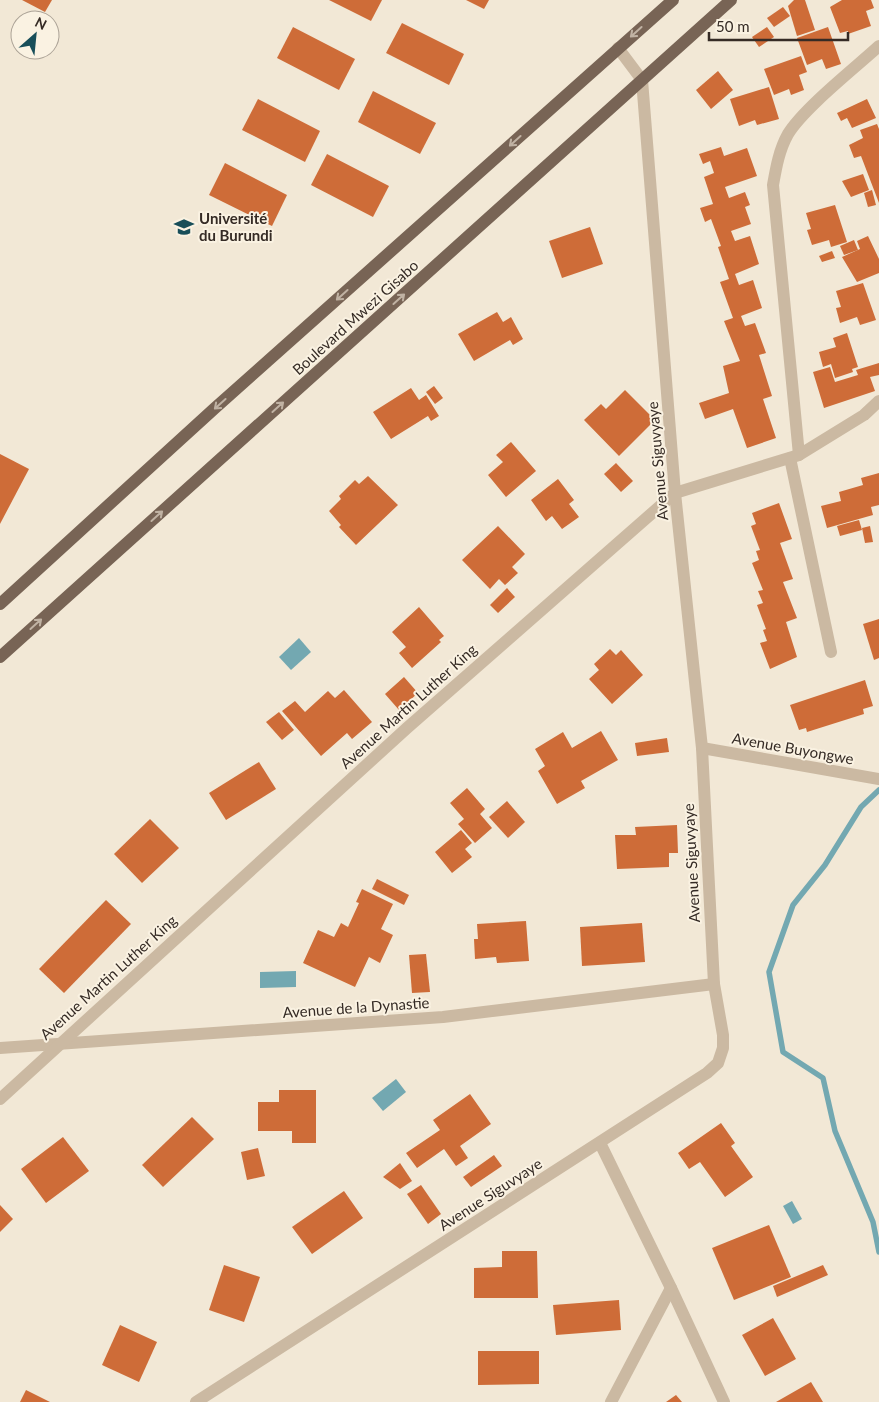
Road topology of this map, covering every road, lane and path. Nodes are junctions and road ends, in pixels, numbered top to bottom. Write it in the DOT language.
graph roads {
  1 [pos="673,0"];
  2 [pos="730,0"];
  3 [pos="879,46"];
  4 [pos="618,48"];
  5 [pos="642,80"];
  6 [pos="879,401"];
  7 [pos="794,456"];
  8 [pos="675,494"];
  9 [pos="0,604"];
  10 [pos="832,652"];
  11 [pos="0,657"];
  12 [pos="702,748"];
  13 [pos="879,779"];
  14 [pos="714,984"];
  15 [pos="56,1045"];
  16 [pos="0,1048"];
  17 [pos="0,1099"];
  18 [pos="600,1143"];
  19 [pos="671,1288"];
  20 [pos="196,1402"];
  21 [pos="611,1402"];
  22 [pos="724,1402"];
  1 -- 4 [label="main road, Boulevard Mwezi Gisabo, one-way"];
  2 -- 5 [label="main road, Boulevard Mwezi Gisabo"];
  3 -- 7 [label="street"];
  4 -- 5 [label="street"];
  4 -- 9 [label="main road, Boulevard Mwezi Gisabo, one-way"];
  5 -- 8 [label="street, Avenue Siguvyaye"];
  11 -- 5 [label="main road, Boulevard Mwezi Gisabo, one-way"];
  6 -- 7 [label="street, Avenue Martin Luther King"];
  7 -- 8 [label="street, Avenue Martin Luther King"];
  7 -- 10 [label="street"];
  8 -- 12 [label="street, Avenue Siguvyaye"];
  8 -- 15 [label="street, Avenue Martin Luther King"];
  12 -- 13 [label="street, Avenue Buyongwe"];
  12 -- 14 [label="street, Avenue Siguvyaye"];
  14 -- 15 [label="street, Avenue de la Dynastie"];
  14 -- 18 [label="street, Avenue Siguvyaye"];
  15 -- 16 [label="street, Avenue de la Dynastie"];
  15 -- 17 [label="street, Avenue Martin Luther King"];
  18 -- 19 [label="street"];
  18 -- 20 [label="street, Avenue Siguvyaye"];
  19 -- 21 [label="street"];
  19 -- 22 [label="street"];
}
